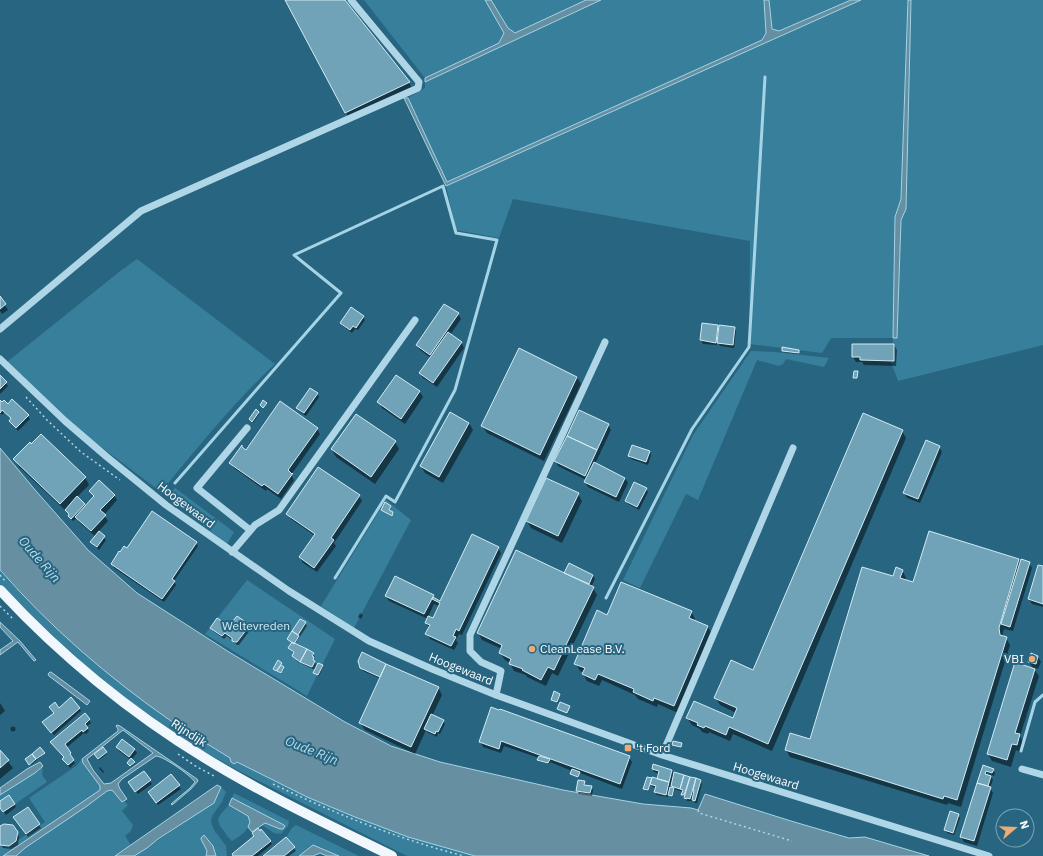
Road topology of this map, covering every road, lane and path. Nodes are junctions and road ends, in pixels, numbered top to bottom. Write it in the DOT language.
graph roads {
  1 [pos="351,0"];
  2 [pos="415,320"];
  3 [pos="0,329"];
  4 [pos="604,342"];
  5 [pos="0,359"];
  6 [pos="26,396"];
  7 [pos="247,428"];
  8 [pos="793,448"];
  9 [pos="120,480"];
  10 [pos="250,530"];
  11 [pos="232,552"];
  12 [pos="0,575"];
  13 [pos="10,587"];
  14 [pos="0,590"];
  15 [pos="496,695"];
  16 [pos="662,755"];
  17 [pos="1022,769"];
  18 [pos="1043,774"];
  19 [pos="273,784"];
  20 [pos="698,810"];
  21 [pos="792,842"];
  22 [pos="392,856"];
  23 [pos="464,856"];
  24 [pos="989,856"];
  1 -- 3 [label="street"];
  2 -- 10 [label="street"];
  4 -- 15 [label="street"];
  5 -- 11 [label="street, Hoogewaard"];
  6 -- 9 [label="path"];
  7 -- 10 [label="street"];
  8 -- 16 [label="street"];
  10 -- 11 [label="street"];
  11 -- 15 [label="street, Hoogewaard"];
  12 -- 13 [label="path"];
  14 -- 22 [label="main road, Rijndijk"];
  15 -- 16 [label="street, Hoogewaard"];
  16 -- 24 [label="street, Hoogewaard"];
  17 -- 18 [label="street"];
  19 -- 23 [label="path"];
  20 -- 21 [label="path"];
}
